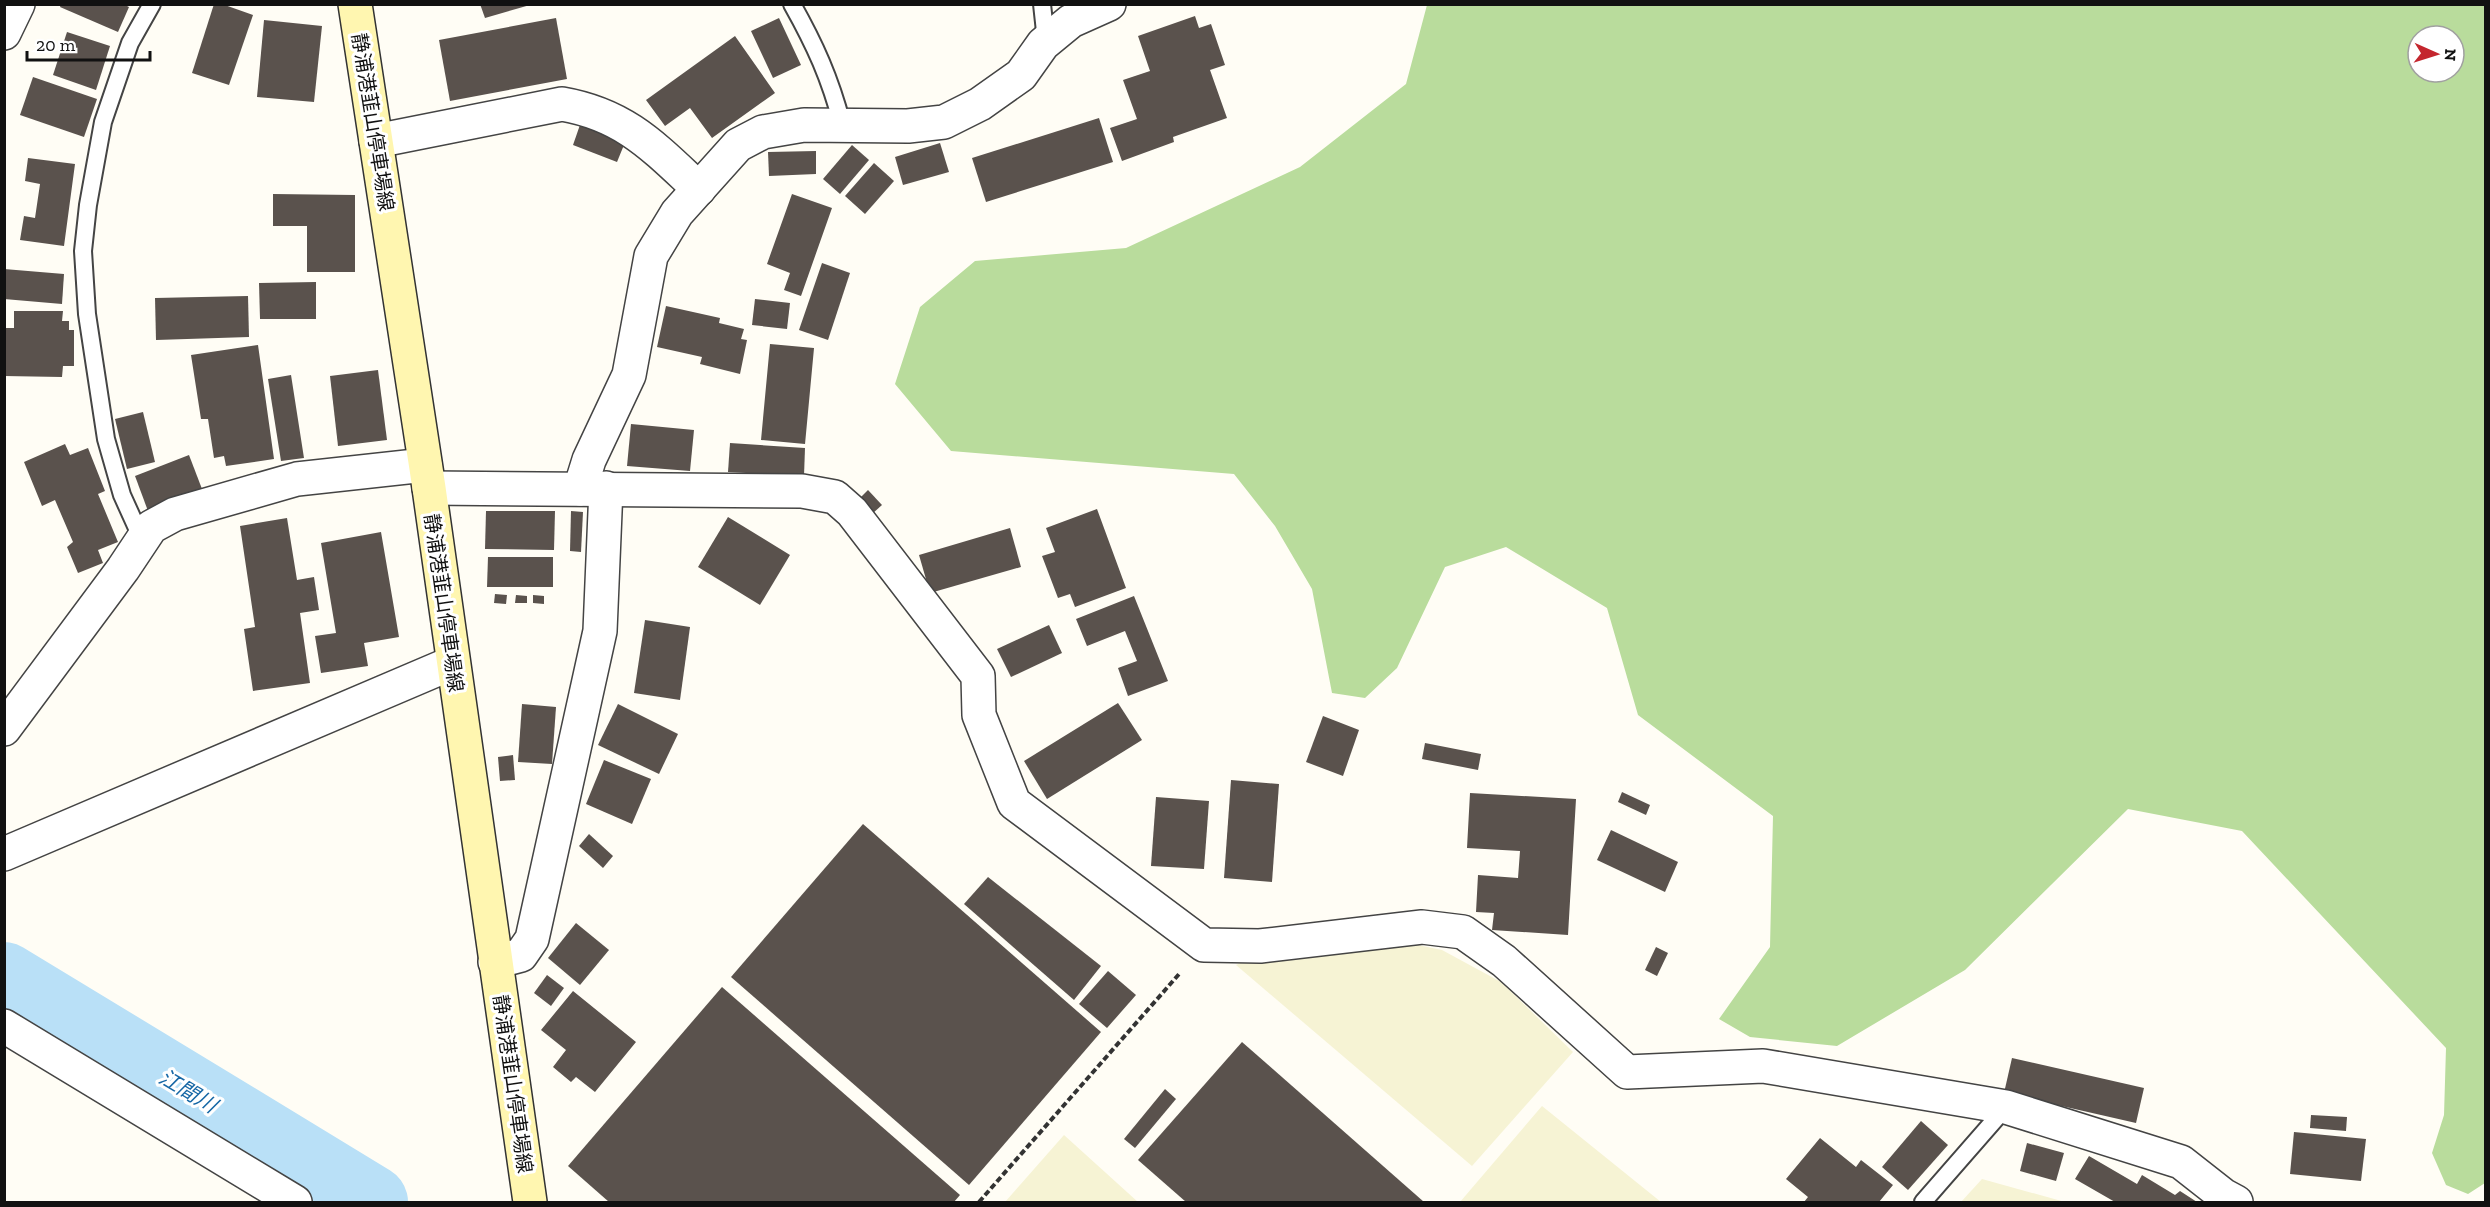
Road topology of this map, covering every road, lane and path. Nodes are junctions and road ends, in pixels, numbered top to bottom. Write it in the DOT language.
graph roads {
  1 [pos="18,4"];
  2 [pos="152,4"];
  3 [pos="356,4"];
  4 [pos="792,4"];
  5 [pos="1042,4"];
  6 [pos="1109,4"];
  7 [pos="4,33"];
  8 [pos="1046,41"];
  9 [pos="842,124"];
  10 [pos="376,141"];
  11 [pos="699,189"];
  12 [pos="427,477"];
  13 [pos="593,488"];
  14 [pos="144,536"];
  15 [pos="452,663"];
  16 [pos="4,729"];
  17 [pos="4,854"];
  18 [pos="1204,945"];
  19 [pos="495,962"];
  20 [pos="4,1026"];
  21 [pos="2006,1107"];
  22 [pos="295,1203"];
  23 [pos="530,1203"];
  24 [pos="979,1203"];
  25 [pos="1923,1203"];
  26 [pos="2236,1203"];
  1 -- 7 [label="street"];
  2 -- 14 [label="lane"];
  3 -- 10 [label="main road, 静浦港韮山停車場線"];
  4 -- 9 [label="lane"];
  5 -- 8 [label="lane"];
  6 -- 8 [label="street"];
  8 -- 9 [label="street"];
  9 -- 11 [label="street"];
  10 -- 11 [label="street"];
  10 -- 12 [label="main road, 静浦港韮山停車場線"];
  11 -- 13 [label="street"];
  12 -- 13 [label="street"];
  12 -- 14 [label="street"];
  12 -- 15 [label="main road, 静浦港韮山停車場線"];
  13 -- 18 [label="street"];
  13 -- 19 [label="street"];
  14 -- 16 [label="street"];
  15 -- 17 [label="street"];
  15 -- 19 [label="main road, 静浦港韮山停車場線"];
  18 -- 21 [label="street"];
  18 -- 24 [label="path"];
  19 -- 23 [label="main road, 静浦港韮山停車場線"];
  20 -- 22 [label="street"];
  21 -- 25 [label="lane"];
  21 -- 26 [label="street"];
}
